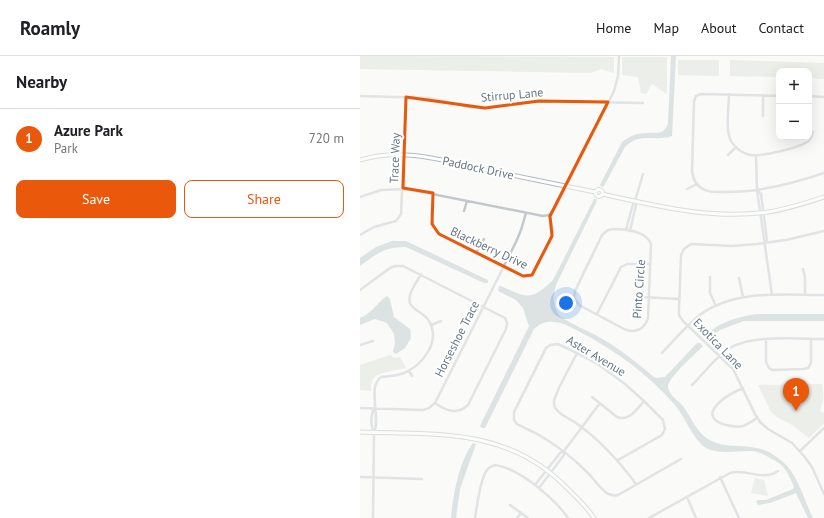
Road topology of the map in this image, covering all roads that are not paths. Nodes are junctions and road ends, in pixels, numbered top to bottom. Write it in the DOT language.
graph roads {
  1 [pos="619,56"];
  2 [pos="729,94"];
  3 [pos="763,95"];
  4 [pos="360,96"];
  5 [pos="776,96"];
  6 [pos="812,96"];
  7 [pos="406,97"];
  8 [pos="824,97"];
  9 [pos="608,102"];
  10 [pos="643,103"];
  11 [pos="763,116"];
  12 [pos="813,132"];
  13 [pos="736,147"];
  14 [pos="404,154"];
  15 [pos="728,155"];
  16 [pos="756,156"];
  17 [pos="360,160"];
  18 [pos="824,173"];
  19 [pos="643,174"];
  20 [pos="696,184"];
  21 [pos="566,186"];
  22 [pos="403,188"];
  23 [pos="687,189"];
  24 [pos="757,190"];
  25 [pos="433,193"];
  26 [pos="360,196"];
  27 [pos="824,197"];
  28 [pos="467,201"];
  29 [pos="635,201"];
  30 [pos="464,211"];
  31 [pos="762,212"];
  32 [pos="526,213"];
  33 [pos="549,215"];
  34 [pos="628,230"];
  35 [pos="824,231"];
  36 [pos="360,235"];
  37 [pos="484,239"];
  38 [pos="766,243"];
  39 [pos="476,253"];
  40 [pos="650,264"];
  41 [pos="504,267"];
  42 [pos="803,269"];
  43 [pos="420,274"];
  44 [pos="710,277"];
  45 [pos="739,278"];
  46 [pos="360,290"];
  47 [pos="772,295"];
  48 [pos="805,295"];
  49 [pos="824,295"];
  50 [pos="642,297"];
  51 [pos="743,297"];
  52 [pos="649,298"];
  53 [pos="679,299"];
  54 [pos="484,306"];
  55 [pos="716,306"];
  56 [pos="597,314"];
  57 [pos="441,321"];
  58 [pos="431,325"];
  59 [pos="688,326"];
  60 [pos="811,339"];
  61 [pos="824,339"];
  62 [pos="766,340"];
  63 [pos="373,341"];
  64 [pos="360,345"];
  65 [pos="577,353"];
  66 [pos="662,353"];
  67 [pos="720,356"];
  68 [pos="409,371"];
  69 [pos="412,376"];
  70 [pos="692,385"];
  71 [pos="743,388"];
  72 [pos="592,397"];
  73 [pos="644,401"];
  74 [pos="435,403"];
  75 [pos="600,403"];
  76 [pos="360,408"];
  77 [pos="374,409"];
  78 [pos="757,418"];
  79 [pos="582,427"];
  80 [pos="824,428"];
  81 [pos="360,432"];
  82 [pos="374,432"];
  83 [pos="564,451"];
  84 [pos="800,451"];
  85 [pos="681,459"];
  86 [pos="618,460"];
  87 [pos="778,471"];
  88 [pos="549,472"];
  89 [pos="360,477"];
  90 [pos="720,477"];
  91 [pos="373,478"];
  92 [pos="422,479"];
  93 [pos="636,484"];
  94 [pos="535,485"];
  95 [pos="539,488"];
  96 [pos="824,494"];
  97 [pos="687,496"];
  98 [pos="510,504"];
  99 [pos="521,513"];
  100 [pos="373,518"];
  101 [pos="475,518"];
  102 [pos="517,518"];
  103 [pos="528,518"];
  104 [pos="568,518"];
  105 [pos="594,518"];
  106 [pos="649,518"];
  107 [pos="696,518"];
  108 [pos="739,518"];
  1 -- 9 [label="street"];
  2 -- 3 [label="street"];
  2 -- 13 [label="street"];
  2 -- 20 [label="street"];
  3 -- 5 [label="street"];
  3 -- 11 [label="street"];
  4 -- 7 [label="street, Stirrup Lane"];
  6 -- 8 [label="street"];
  7 -- 9 [label="street, Stirrup Lane"];
  7 -- 14 [label="street, Trace Way"];
  9 -- 10 [label="street, Stirrup Lane"];
  9 -- 21 [label="street"];
  12 -- 16 [label="street"];
  13 -- 15 [label="street"];
  13 -- 16 [label="street"];
  14 -- 17 [label="street, Paddock Drive"];
  14 -- 21 [label="street, Paddock Drive"];
  14 -- 22 [label="street, Trace Way"];
  16 -- 24 [label="street"];
  18 -- 24 [label="street"];
  19 -- 29 [label="street"];
  20 -- 23 [label="street"];
  20 -- 24 [label="street"];
  21 -- 29 [label="street, Paddock Drive"];
  21 -- 33 [label="street"];
  22 -- 25 [label="street"];
  22 -- 26 [label="street"];
  22 -- 36 [label="street, Trace Way"];
  24 -- 31 [label="street"];
  25 -- 28 [label="street"];
  25 -- 39 [label="street, Blackberry Drive"];
  27 -- 31 [label="street"];
  28 -- 30 [label="street"];
  28 -- 32 [label="street"];
  29 -- 31 [label="street"];
  29 -- 34 [label="street"];
  31 -- 38 [label="street"];
  32 -- 33 [label="street"];
  32 -- 41 [label="street, Horseshoe Trace"];
  33 -- 41 [label="street, Blackberry Drive"];
  34 -- 40 [label="street, Pinto Circle"];
  34 -- 56 [label="street, Pinto Circle"];
  35 -- 38 [label="street, Exotica Lane"];
  37 -- 39 [label="street"];
  38 -- 47 [label="street"];
  38 -- 53 [label="street, Exotica Lane"];
  39 -- 41 [label="street, Blackberry Drive"];
  40 -- 52 [label="street, Pinto Circle"];
  40 -- 56 [label="street"];
  41 -- 54 [label="street, Horseshoe Trace"];
  42 -- 48 [label="street"];
  43 -- 46 [label="street"];
  43 -- 54 [label="street"];
  43 -- 58 [label="street"];
  44 -- 55 [label="street"];
  45 -- 51 [label="street"];
  47 -- 48 [label="street"];
  47 -- 51 [label="street"];
  48 -- 49 [label="street"];
  50 -- 52 [label="street"];
  51 -- 55 [label="street"];
  52 -- 53 [label="street"];
  52 -- 56 [label="street, Pinto Circle"];
  53 -- 59 [label="street, Exotica Lane"];
  54 -- 74 [label="street, Horseshoe Trace"];
  54 -- 74 [label="street"];
  55 -- 59 [label="street"];
  57 -- 58 [label="street"];
  58 -- 68 [label="street"];
  59 -- 66 [label="street"];
  59 -- 67 [label="street, Exotica Lane"];
  60 -- 61 [label="street"];
  60 -- 62 [label="street"];
  60 -- 62 [label="street"];
  62 -- 67 [label="street"];
  63 -- 64 [label="street"];
  65 -- 73 [label="street, Aster Avenue"];
  65 -- 79 [label="street"];
  65 -- 83 [label="street, Aster Avenue"];
  67 -- 70 [label="street"];
  67 -- 71 [label="street, Exotica Lane"];
  68 -- 69 [label="street"];
  68 -- 77 [label="street"];
  71 -- 78 [label="street, Exotica Lane"];
  71 -- 78 [label="street"];
  72 -- 75 [label="street"];
  73 -- 75 [label="street"];
  73 -- 86 [label="street, Aster Avenue"];
  74 -- 77 [label="street"];
  75 -- 79 [label="street"];
  76 -- 77 [label="street"];
  77 -- 82 [label="street"];
  78 -- 84 [label="street, Exotica Lane"];
  79 -- 83 [label="street"];
  79 -- 86 [label="street"];
  80 -- 84 [label="street"];
  81 -- 82 [label="street"];
  82 -- 88 [label="street"];
  82 -- 91 [label="street"];
  83 -- 88 [label="street"];
  83 -- 93 [label="street, Aster Avenue"];
  84 -- 96 [label="street, Exotica Lane"];
  85 -- 93 [label="street, Aster Avenue"];
  86 -- 93 [label="street"];
  87 -- 90 [label="street"];
  88 -- 94 [label="street"];
  88 -- 95 [label="street"];
  88 -- 105 [label="street"];
  89 -- 91 [label="street"];
  90 -- 97 [label="street"];
  90 -- 108 [label="street"];
  91 -- 92 [label="street"];
  91 -- 100 [label="street"];
  94 -- 95 [label="street"];
  94 -- 101 [label="street"];
  95 -- 104 [label="street"];
  97 -- 106 [label="street"];
  97 -- 107 [label="street"];
  98 -- 99 [label="street"];
  99 -- 102 [label="street"];
  99 -- 103 [label="street"];
}
